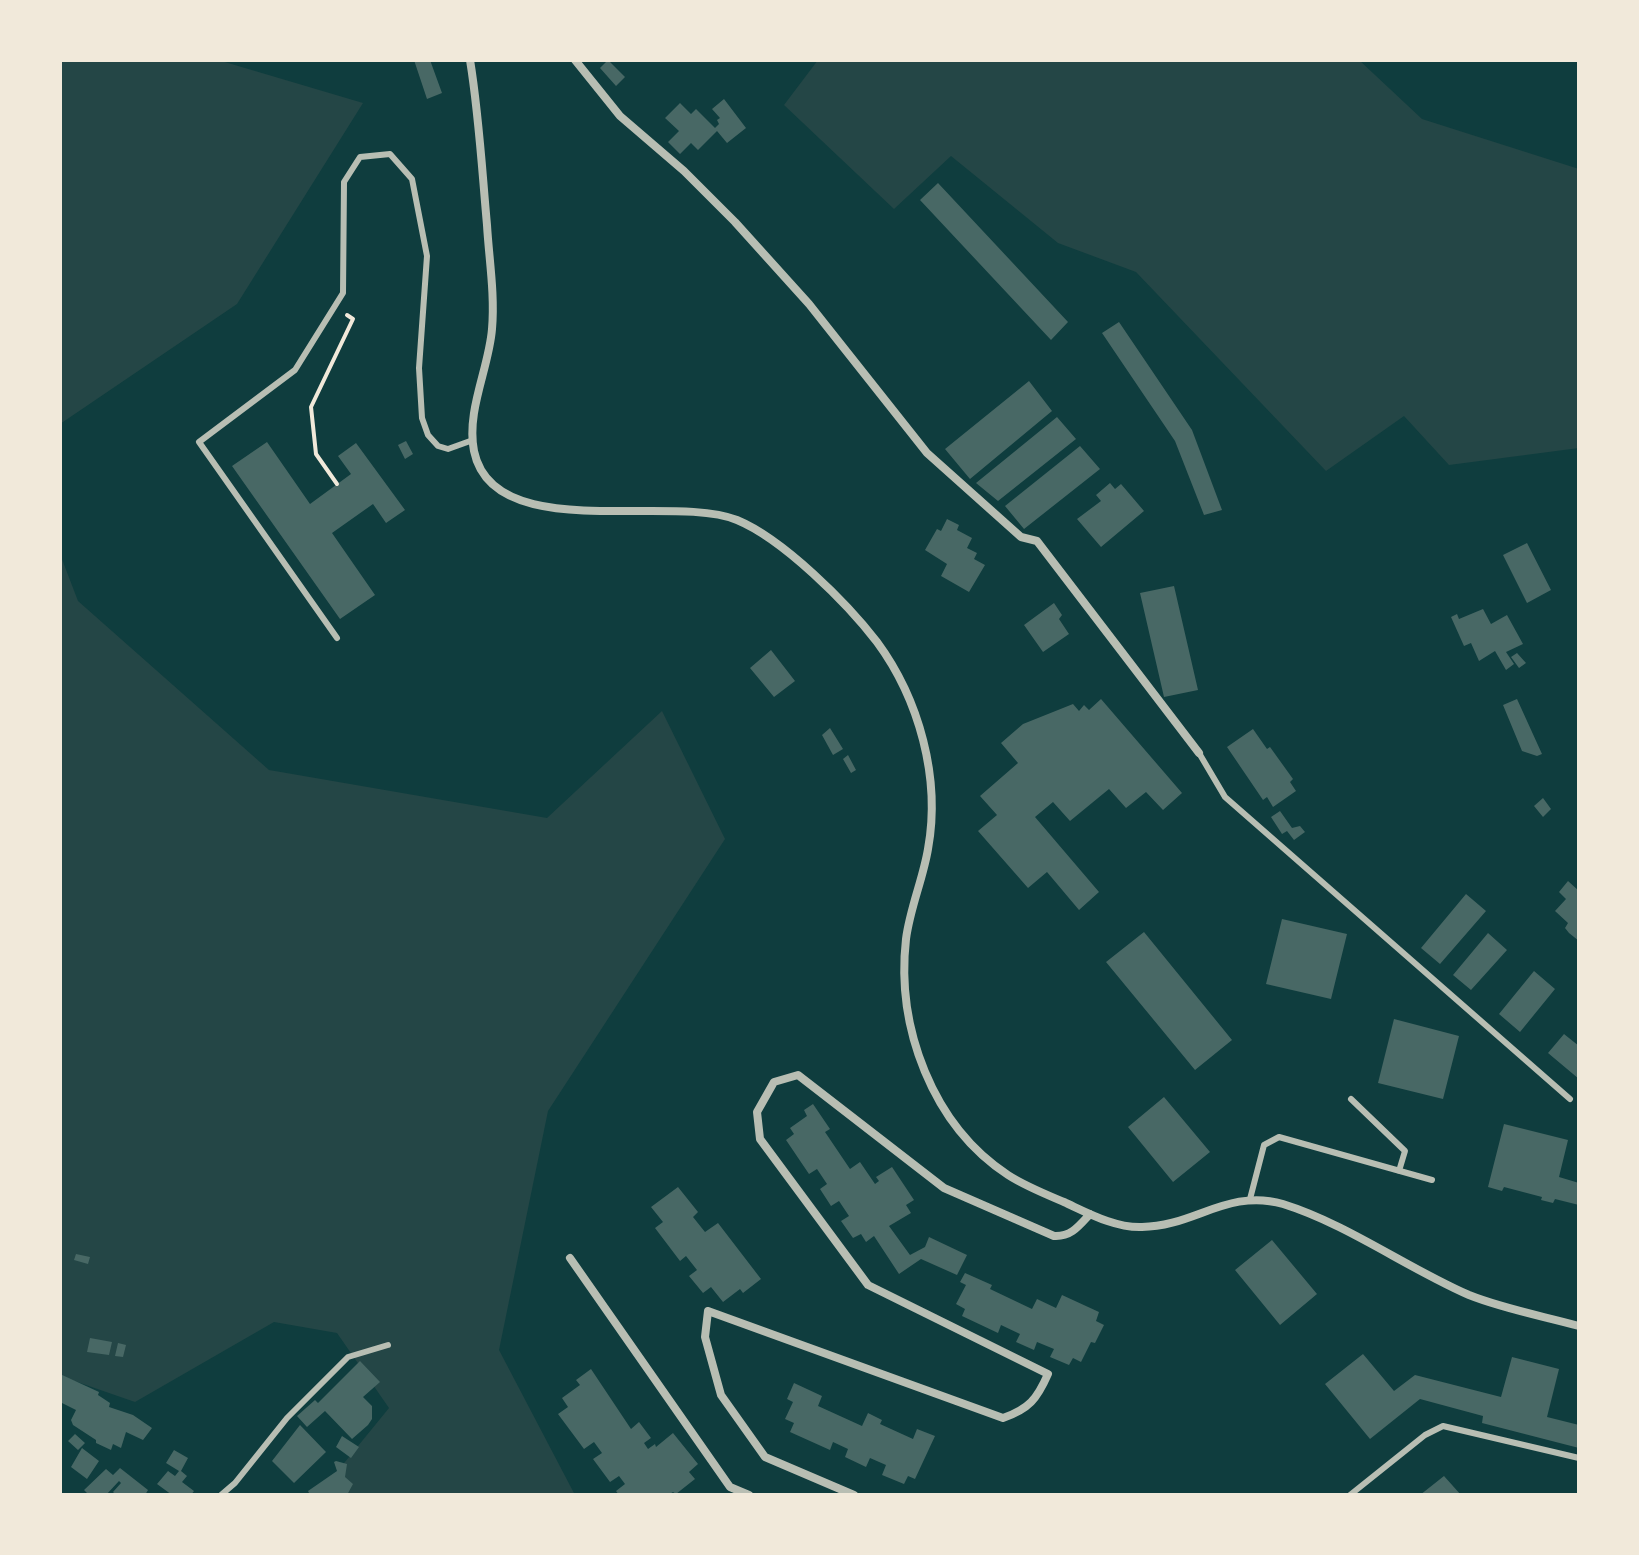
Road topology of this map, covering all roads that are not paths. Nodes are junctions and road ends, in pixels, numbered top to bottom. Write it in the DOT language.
graph roads {
  1 [pos="470,60"];
  2 [pos="575,60"];
  3 [pos="473,440"];
  4 [pos="337,638"];
  5 [pos="1199,753"];
  6 [pos="1351,1099"];
  7 [pos="1570,1099"];
  8 [pos="1399,1171"];
  9 [pos="1432,1180"];
  10 [pos="1250,1199"];
  11 [pos="1090,1214"];
  12 [pos="570,1258"];
  13 [pos="1579,1326"];
  14 [pos="388,1345"];
  15 [pos="1579,1458"];
  16 [pos="221,1495"];
  17 [pos="749,1495"];
  18 [pos="854,1495"];
  19 [pos="1350,1495"];
  1 -- 3 [label="street"];
  2 -- 5 [label="street"];
  3 -- 4 [label="lane"];
  3 -- 11 [label="street"];
  5 -- 7 [label="lane"];
  6 -- 8 [label="lane"];
  8 -- 9 [label="lane"];
  8 -- 10 [label="lane"];
  10 -- 11 [label="street"];
  10 -- 13 [label="street"];
  11 -- 18 [label="street"];
  12 -- 17 [label="street"];
  14 -- 16 [label="lane"];
  15 -- 19 [label="lane"];
}
